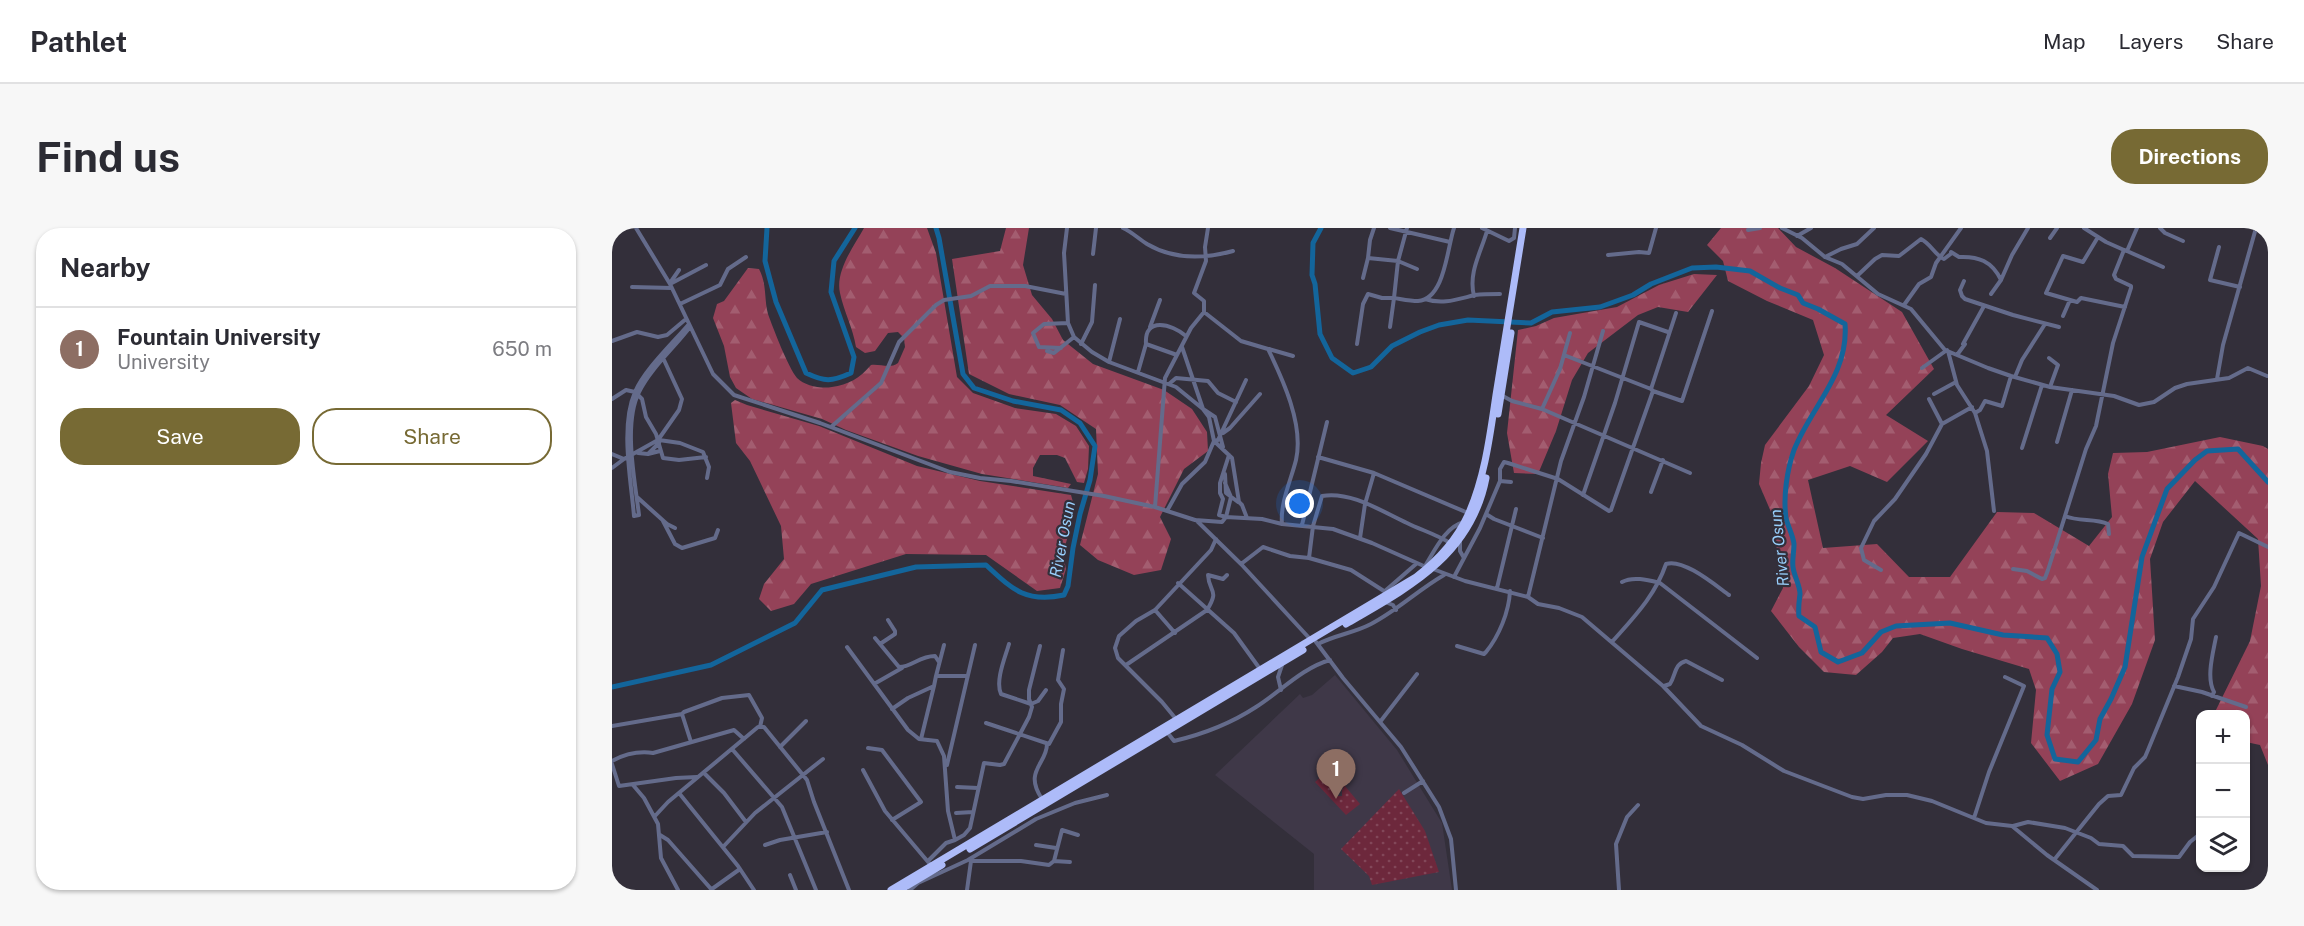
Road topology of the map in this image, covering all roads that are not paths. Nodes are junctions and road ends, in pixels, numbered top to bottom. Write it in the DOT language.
graph roads {
  1 [pos="616,228"];
  2 [pos="623,228"];
  3 [pos="636,228"];
  4 [pos="1067,228"];
  5 [pos="1096,228"];
  6 [pos="1123,228"];
  7 [pos="1208,228"];
  8 [pos="1374,228"];
  9 [pos="1390,228"];
  10 [pos="1454,228"];
  11 [pos="1515,228"];
  12 [pos="1525,228"];
  13 [pos="1656,228"];
  14 [pos="1760,228"];
  15 [pos="1782,228"];
  16 [pos="1811,228"];
  17 [pos="1874,228"];
  18 [pos="1961,228"];
  19 [pos="2028,228"];
  20 [pos="2057,228"];
  21 [pos="2084,228"];
  22 [pos="2137,228"];
  23 [pos="2160,228"];
  24 [pos="2256,228"];
  25 [pos="1407,229"];
  26 [pos="1484,229"];
  27 [pos="1748,230"];
  28 [pos="612,232"];
  29 [pos="1797,236"];
  30 [pos="2098,237"];
  31 [pos="2050,238"];
  32 [pos="2183,241"];
  33 [pos="1450,242"];
  34 [pos="1949,246"];
  35 [pos="2218,247"];
  36 [pos="2125,250"];
  37 [pos="1233,251"];
  38 [pos="1952,253"];
  39 [pos="1093,254"];
  40 [pos="1608,255"];
  41 [pos="1206,256"];
  42 [pos="746,257"];
  43 [pos="1825,257"];
  44 [pos="1368,258"];
  45 [pos="1940,258"];
  46 [pos="1398,261"];
  47 [pos="706,265"];
  48 [pos="2163,267"];
  49 [pos="1418,269"];
  50 [pos="679,270"];
  51 [pos="1857,276"];
  52 [pos="1363,278"];
  53 [pos="2001,280"];
  54 [pos="1964,281"];
  55 [pos="1095,285"];
  56 [pos="671,286"];
  57 [pos="633,287"];
  58 [pos="2240,287"];
  59 [pos="1066,294"];
  60 [pos="1500,294"];
  61 [pos="1991,294"];
  62 [pos="1474,296"];
  63 [pos="1394,298"];
  64 [pos="1425,299"];
  65 [pos="1160,300"];
  66 [pos="2070,300"];
  67 [pos="680,304"];
  68 [pos="1904,305"];
  69 [pos="1984,306"];
  70 [pos="2125,308"];
  71 [pos="1712,310"];
  72 [pos="1204,312"];
  73 [pos="1676,313"];
  74 [pos="2063,316"];
  75 [pos="1120,319"];
  76 [pos="689,323"];
  77 [pos="1068,323"];
  78 [pos="2045,324"];
  79 [pos="1390,327"];
  80 [pos="2059,327"];
  81 [pos="1150,328"];
  82 [pos="1603,331"];
  83 [pos="1668,332"];
  84 [pos="1570,333"];
  85 [pos="1186,336"];
  86 [pos="1074,337"];
  87 [pos="612,341"];
  88 [pos="1081,344"];
  89 [pos="1146,344"];
  90 [pos="1357,344"];
  91 [pos="1182,347"];
  92 [pos="1061,348"];
  93 [pos="1506,348"];
  94 [pos="1268,349"];
  95 [pos="1948,350"];
  96 [pos="1047,351"];
  97 [pos="1178,355"];
  98 [pos="1564,355"];
  99 [pos="1957,355"];
  100 [pos="1293,356"];
  101 [pos="2049,358"];
  102 [pos="663,360"];
  103 [pos="1109,362"];
  104 [pos="1139,365"];
  105 [pos="1594,366"];
  106 [pos="1922,368"];
  107 [pos="1132,370"];
  108 [pos="1138,372"];
  109 [pos="2267,376"];
  110 [pos="2013,377"];
  111 [pos="1622,378"];
  112 [pos="2217,379"];
  113 [pos="1194,380"];
  114 [pos="1246,380"];
  115 [pos="1956,382"];
  116 [pos="1167,384"];
  117 [pos="2042,385"];
  118 [pos="2050,387"];
  119 [pos="1652,390"];
  120 [pos="2072,390"];
  121 [pos="636,393"];
  122 [pos="1260,394"];
  123 [pos="1934,394"];
  124 [pos="2102,394"];
  125 [pos="1501,395"];
  126 [pos="612,399"];
  127 [pos="1929,399"];
  128 [pos="1236,402"];
  129 [pos="635,403"];
  130 [pos="642,407"];
  131 [pos="1972,407"];
  132 [pos="1203,409"];
  133 [pos="1542,409"];
  134 [pos="1975,413"];
  135 [pos="1326,422"];
  136 [pos="1574,422"];
  137 [pos="1942,424"];
  138 [pos="1216,427"];
  139 [pos="831,428"];
  140 [pos="1213,434"];
  141 [pos="1221,434"];
  142 [pos="1603,436"];
  143 [pos="658,441"];
  144 [pos="1214,441"];
  145 [pos="2057,442"];
  146 [pos="1223,448"];
  147 [pos="1632,448"];
  148 [pos="2022,448"];
  149 [pos="660,451"];
  150 [pos="638,453"];
  151 [pos="612,454"];
  152 [pos="648,454"];
  153 [pos="1229,454"];
  154 [pos="628,457"];
  155 [pos="706,457"];
  156 [pos="1318,457"];
  157 [pos="1663,460"];
  158 [pos="612,468"];
  159 [pos="1690,472"];
  160 [pos="1224,473"];
  161 [pos="1374,473"];
  162 [pos="707,478"];
  163 [pos="1558,479"];
  164 [pos="1500,481"];
  165 [pos="1511,482"];
  166 [pos="1225,483"];
  167 [pos="1652,492"];
  168 [pos="1226,493"];
  169 [pos="1583,495"];
  170 [pos="636,496"];
  171 [pos="1493,496"];
  172 [pos="1231,497"];
  173 [pos="1481,497"];
  174 [pos="1223,500"];
  175 [pos="1239,502"];
  176 [pos="1365,504"];
  177 [pos="1155,507"];
  178 [pos="1516,510"];
  179 [pos="1167,511"];
  180 [pos="1994,511"];
  181 [pos="1486,514"];
  182 [pos="2065,516"];
  183 [pos="1226,517"];
  184 [pos="1247,518"];
  185 [pos="1468,518"];
  186 [pos="1494,519"];
  187 [pos="663,520"];
  188 [pos="1196,520"];
  189 [pos="1211,522"];
  190 [pos="1282,524"];
  191 [pos="1302,525"];
  192 [pos="1313,526"];
  193 [pos="1481,526"];
  194 [pos="1512,526"];
  195 [pos="675,528"];
  196 [pos="718,530"];
  197 [pos="1211,534"];
  198 [pos="1462,534"];
  199 [pos="2109,534"];
  200 [pos="1475,537"];
  201 [pos="1360,538"];
  202 [pos="1442,538"];
  203 [pos="1543,538"];
  204 [pos="1216,539"];
  205 [pos="1454,547"];
  206 [pos="2268,547"];
  207 [pos="1309,558"];
  208 [pos="1464,558"];
  209 [pos="1240,564"];
  210 [pos="1416,564"];
  211 [pos="1428,568"];
  212 [pos="2013,569"];
  213 [pos="1881,570"];
  214 [pos="1445,574"];
  215 [pos="1227,575"];
  216 [pos="1454,577"];
  217 [pos="1622,582"];
  218 [pos="1178,583"];
  219 [pos="1660,583"];
  220 [pos="1497,588"];
  221 [pos="1510,591"];
  222 [pos="1386,592"];
  223 [pos="1729,595"];
  224 [pos="1528,597"];
  225 [pos="1384,603"];
  226 [pos="1155,610"];
  227 [pos="1207,610"];
  228 [pos="1396,610"];
  229 [pos="888,620"];
  230 [pos="1175,633"];
  231 [pos="2216,637"];
  232 [pos="875,638"];
  233 [pos="1315,642"];
  234 [pos="1612,642"];
  235 [pos="880,644"];
  236 [pos="1009,644"];
  237 [pos="944,645"];
  238 [pos="975,645"];
  239 [pos="1040,646"];
  240 [pos="1457,646"];
  241 [pos="847,647"];
  242 [pos="1063,650"];
  243 [pos="1757,658"];
  244 [pos="1134,660"];
  245 [pos="1330,660"];
  246 [pos="1284,661"];
  247 [pos="939,662"];
  248 [pos="1126,665"];
  249 [pos="902,668"];
  250 [pos="1260,670"];
  251 [pos="1133,673"];
  252 [pos="1417,674"];
  253 [pos="936,676"];
  254 [pos="967,676"];
  255 [pos="2004,677"];
  256 [pos="1722,680"];
  257 [pos="874,684"];
  258 [pos="934,686"];
  259 [pos="1663,686"];
  260 [pos="2174,686"];
  261 [pos="1046,690"];
  262 [pos="1281,690"];
  263 [pos="2212,696"];
  264 [pos="1031,704"];
  265 [pos="2246,707"];
  266 [pos="892,709"];
  267 [pos="682,714"];
  268 [pos="1176,720"];
  269 [pos="806,721"];
  270 [pos="1380,722"];
  271 [pos="986,723"];
  272 [pos="612,726"];
  273 [pos="760,727"];
  274 [pos="1167,732"];
  275 [pos="1020,735"];
  276 [pos="744,739"];
  277 [pos="921,740"];
  278 [pos="691,742"];
  279 [pos="1047,744"];
  280 [pos="780,747"];
  281 [pos="868,748"];
  282 [pos="732,749"];
  283 [pos="946,756"];
  284 [pos="823,759"];
  285 [pos="612,763"];
  286 [pos="863,770"];
  287 [pos="704,773"];
  288 [pos="804,774"];
  289 [pos="698,777"];
  290 [pos="1423,781"];
  291 [pos="633,785"];
  292 [pos="957,788"];
  293 [pos="978,788"];
  294 [pos="679,793"];
  295 [pos="1404,793"];
  296 [pos="1107,795"];
  297 [pos="774,798"];
  298 [pos="1043,800"];
  299 [pos="1638,805"];
  300 [pos="651,809"];
  301 [pos="659,810"];
  302 [pos="973,812"];
  303 [pos="956,813"];
  304 [pos="655,816"];
  305 [pos="1974,818"];
  306 [pos="892,820"];
  307 [pos="747,822"];
  308 [pos="2012,826"];
  309 [pos="827,832"];
  310 [pos="2078,832"];
  311 [pos="1078,835"];
  312 [pos="660,836"];
  313 [pos="794,837"];
  314 [pos="2196,837"];
  315 [pos="955,840"];
  316 [pos="765,845"];
  317 [pos="1036,845"];
  318 [pos="723,847"];
  319 [pos="1056,848"];
  320 [pos="972,859"];
  321 [pos="2054,860"];
  322 [pos="1053,861"];
  323 [pos="1070,862"];
  324 [pos="933,868"];
  325 [pos="740,869"];
  326 [pos="790,875"];
  327 [pos="678,890"];
  328 [pos="712,890"];
  329 [pos="754,890"];
  330 [pos="796,890"];
  331 [pos="816,890"];
  332 [pos="849,890"];
  333 [pos="891,890"];
  334 [pos="900,890"];
  335 [pos="910,890"];
  336 [pos="967,890"];
  337 [pos="1456,890"];
  338 [pos="1619,890"];
  339 [pos="2097,890"];
  1 -- 28 [label="main road"];
  2 -- 28 [label="main road"];
  3 -- 56 [label="street"];
  4 -- 59 [label="street"];
  5 -- 39 [label="street"];
  6 -- 41 [label="street"];
  7 -- 41 [label="street"];
  8 -- 44 [label="street"];
  9 -- 25 [label="street"];
  10 -- 33 [label="street"];
  11 -- 26 [label="street"];
  12 -- 93 [label="highway"];
  13 -- 40 [label="street"];
  14 -- 27 [label="street"];
  15 -- 29 [label="street"];
  16 -- 29 [label="street"];
  17 -- 43 [label="street"];
  18 -- 34 [label="street"];
  19 -- 53 [label="street"];
  20 -- 31 [label="street"];
  21 -- 30 [label="street"];
  22 -- 36 [label="street"];
  23 -- 32 [label="street"];
  24 -- 58 [label="street"];
  25 -- 33 [label="street"];
  25 -- 46 [label="street"];
  26 -- 62 [label="street"];
  29 -- 43 [label="street"];
  30 -- 36 [label="street"];
  30 -- 66 [label="street"];
  33 -- 64 [label="street"];
  34 -- 38 [label="street"];
  34 -- 45 [label="street"];
  35 -- 58 [label="street"];
  36 -- 48 [label="street"];
  36 -- 70 [label="street"];
  37 -- 41 [label="street"];
  38 -- 45 [label="street"];
  38 -- 53 [label="street"];
  41 -- 72 [label="street"];
  42 -- 67 [label="street"];
  43 -- 51 [label="street"];
  44 -- 46 [label="street"];
  44 -- 52 [label="street"];
  45 -- 51 [label="street"];
  45 -- 68 [label="street"];
  46 -- 49 [label="street"];
  46 -- 63 [label="street"];
  47 -- 56 [label="street"];
  50 -- 56 [label="street"];
  51 -- 68 [label="street"];
  53 -- 61 [label="street"];
  54 -- 69 [label="street"];
  55 -- 88 [label="street"];
  56 -- 57 [label="street"];
  56 -- 67 [label="street"];
  58 -- 112 [label="street"];
  59 -- 77 [label="street"];
  59 -- 139 [label="street"];
  60 -- 62 [label="street"];
  62 -- 64 [label="street"];
  63 -- 64 [label="street"];
  63 -- 79 [label="street"];
  63 -- 90 [label="street"];
  65 -- 81 [label="street"];
  66 -- 70 [label="street"];
  66 -- 74 [label="street"];
  67 -- 76 [label="street"];
  68 -- 95 [label="street"];
  69 -- 78 [label="street"];
  69 -- 99 [label="street"];
  70 -- 124 [label="street"];
  71 -- 119 [label="street"];
  72 -- 85 [label="street"];
  72 -- 94 [label="street"];
  73 -- 83 [label="street"];
  75 -- 103 [label="street"];
  76 -- 87 [label="street"];
  76 -- 102 [label="street"];
  76 -- 121 [label="street"];
  76 -- 139 [label="street"];
  77 -- 86 [label="street"];
  77 -- 92 [label="street"];
  78 -- 80 [label="street"];
  78 -- 110 [label="street"];
  81 -- 85 [label="street"];
  81 -- 89 [label="street"];
  82 -- 105 [label="street"];
  83 -- 111 [label="street"];
  83 -- 119 [label="street"];
  84 -- 98 [label="street"];
  85 -- 91 [label="street"];
  86 -- 88 [label="street"];
  86 -- 92 [label="street"];
  88 -- 103 [label="street"];
  89 -- 97 [label="street"];
  89 -- 104 [label="street"];
  91 -- 97 [label="street"];
  91 -- 113 [label="street"];
  92 -- 96 [label="street"];
  93 -- 125 [label="highway"];
  93 -- 185 [label="highway"];
  94 -- 100 [label="street"];
  94 -- 190 [label="street"];
  95 -- 99 [label="street"];
  95 -- 106 [label="street"];
  95 -- 115 [label="street"];
  97 -- 116 [label="street"];
  98 -- 105 [label="street"];
  98 -- 133 [label="street"];
  99 -- 110 [label="street"];
  101 -- 118 [label="street"];
  102 -- 121 [label="street"];
  102 -- 143 [label="street"];
  103 -- 107 [label="street"];
  104 -- 107 [label="street"];
  104 -- 108 [label="street"];
  105 -- 111 [label="street"];
  105 -- 136 [label="street"];
  107 -- 108 [label="street"];
  108 -- 116 [label="street"];
  109 -- 112 [label="street"];
  110 -- 117 [label="street"];
  110 -- 134 [label="street"];
  111 -- 119 [label="street"];
  111 -- 142 [label="street"];
  112 -- 124 [label="street"];
  113 -- 116 [label="street"];
  113 -- 128 [label="street"];
  113 -- 132 [label="street"];
  114 -- 128 [label="street"];
  115 -- 123 [label="street"];
  115 -- 131 [label="street"];
  116 -- 132 [label="street"];
  116 -- 177 [label="street"];
  117 -- 118 [label="street"];
  117 -- 148 [label="street"];
  118 -- 120 [label="street"];
  119 -- 147 [label="street"];
  120 -- 124 [label="street"];
  120 -- 145 [label="street"];
  121 -- 126 [label="street"];
  121 -- 129 [label="street"];
  121 -- 130 [label="street"];
  121 -- 154 [label="street"];
  122 -- 141 [label="street"];
  124 -- 182 [label="street"];
  125 -- 133 [label="street"];
  125 -- 173 [label="highway"];
  127 -- 137 [label="street"];
  128 -- 141 [label="street"];
  129 -- 130 [label="street"];
  129 -- 154 [label="street"];
  130 -- 143 [label="street"];
  131 -- 134 [label="street"];
  131 -- 137 [label="street"];
  132 -- 138 [label="street"];
  132 -- 140 [label="street"];
  133 -- 136 [label="street"];
  134 -- 180 [label="street"];
  135 -- 156 [label="street"];
  136 -- 142 [label="street"];
  136 -- 163 [label="street"];
  137 -- 213 [label="street"];
  138 -- 140 [label="street"];
  138 -- 141 [label="street"];
  139 -- 177 [label="street"];
  140 -- 144 [label="street"];
  141 -- 144 [label="street"];
  141 -- 146 [label="street"];
  142 -- 147 [label="street"];
  142 -- 169 [label="street"];
  143 -- 149 [label="street"];
  143 -- 150 [label="street"];
  143 -- 152 [label="street"];
  143 -- 155 [label="street"];
  144 -- 146 [label="street"];
  144 -- 179 [label="street"];
  146 -- 153 [label="street"];
  147 -- 157 [label="street"];
  147 -- 169 [label="street"];
  149 -- 152 [label="street"];
  149 -- 155 [label="street"];
  150 -- 152 [label="street"];
  150 -- 154 [label="street"];
  151 -- 154 [label="street"];
  153 -- 160 [label="street"];
  153 -- 175 [label="street"];
  154 -- 158 [label="street"];
  154 -- 170 [label="street"];
  154 -- 170 [label="street"];
  155 -- 162 [label="street"];
  156 -- 161 [label="street"];
  156 -- 191 [label="street"];
  157 -- 159 [label="street"];
  157 -- 167 [label="street"];
  160 -- 166 [label="street"];
  160 -- 174 [label="street"];
  161 -- 176 [label="street"];
  161 -- 185 [label="street"];
  163 -- 164 [label="street"];
  163 -- 169 [label="street"];
  163 -- 203 [label="street"];
  164 -- 165 [label="street"];
  164 -- 171 [label="street"];
  166 -- 168 [label="street"];
  166 -- 172 [label="street"];
  168 -- 172 [label="street"];
  168 -- 174 [label="street"];
  170 -- 187 [label="street"];
  171 -- 173 [label="street"];
  171 -- 181 [label="street"];
  172 -- 175 [label="street"];
  172 -- 183 [label="street"];
  173 -- 185 [label="highway"];
  174 -- 183 [label="street"];
  175 -- 184 [label="street"];
  176 -- 192 [label="street"];
  176 -- 201 [label="street"];
  176 -- 202 [label="street"];
  177 -- 179 [label="street"];
  178 -- 194 [label="street"];
  179 -- 188 [label="street"];
  181 -- 186 [label="street"];
  181 -- 193 [label="street"];
  182 -- 199 [label="street"];
  182 -- 212 [label="street"];
  183 -- 184 [label="street"];
  183 -- 189 [label="street"];
  184 -- 190 [label="street"];
  185 -- 193 [label="street"];
  185 -- 198 [label="highway"];
  185 -- 202 [label="street"];
  185 -- 205 [label="highway"];
  186 -- 193 [label="street"];
  186 -- 194 [label="street"];
  187 -- 195 [label="street"];
  187 -- 196 [label="street"];
  188 -- 189 [label="street"];
  188 -- 197 [label="street"];
  189 -- 197 [label="street"];
  190 -- 191 [label="street"];
  191 -- 192 [label="street"];
  192 -- 201 [label="street"];
  192 -- 207 [label="street"];
  193 -- 200 [label="street"];
  194 -- 203 [label="street"];
  194 -- 220 [label="street"];
  197 -- 204 [label="street"];
  198 -- 200 [label="street"];
  198 -- 205 [label="highway"];
  200 -- 208 [label="street"];
  201 -- 210 [label="street"];
  202 -- 205 [label="street"];
  202 -- 211 [label="street"];
  203 -- 224 [label="street"];
  204 -- 209 [label="street"];
  204 -- 218 [label="street"];
  205 -- 208 [label="street"];
  205 -- 211 [label="highway"];
  206 -- 260 [label="street"];
  207 -- 209 [label="street"];
  207 -- 222 [label="street"];
  208 -- 216 [label="street"];
  209 -- 233 [label="street"];
  210 -- 211 [label="street"];
  210 -- 222 [label="street"];
  211 -- 214 [label="street"];
  211 -- 222 [label="highway"];
  211 -- 225 [label="highway"];
  214 -- 216 [label="street"];
  214 -- 228 [label="street"];
  215 -- 227 [label="street"];
  216 -- 220 [label="street"];
  217 -- 219 [label="street"];
  218 -- 226 [label="street"];
  218 -- 227 [label="street"];
  219 -- 223 [label="street"];
  219 -- 234 [label="street"];
  219 -- 243 [label="street"];
  220 -- 221 [label="street"];
  221 -- 224 [label="street"];
  221 -- 240 [label="street"];
  222 -- 233 [label="highway"];
  224 -- 234 [label="street"];
  225 -- 228 [label="street"];
  225 -- 233 [label="highway"];
  226 -- 230 [label="street"];
  226 -- 248 [label="street"];
  227 -- 230 [label="street"];
  227 -- 250 [label="street"];
  228 -- 233 [label="street"];
  229 -- 235 [label="street"];
  230 -- 244 [label="street"];
  231 -- 263 [label="street"];
  232 -- 235 [label="street"];
  233 -- 245 [label="street"];
  233 -- 246 [label="highway"];
  233 -- 250 [label="highway"];
  234 -- 259 [label="street"];
  235 -- 249 [label="street"];
  236 -- 264 [label="street"];
  237 -- 247 [label="street"];
  238 -- 254 [label="street"];
  239 -- 264 [label="street"];
  241 -- 257 [label="street"];
  242 -- 279 [label="street"];
  244 -- 248 [label="street"];
  244 -- 251 [label="street"];
  245 -- 262 [label="street"];
  245 -- 270 [label="street"];
  246 -- 262 [label="street"];
  246 -- 274 [label="highway"];
  247 -- 249 [label="street"];
  247 -- 253 [label="street"];
  248 -- 251 [label="street"];
  249 -- 257 [label="street"];
  250 -- 268 [label="highway"];
  251 -- 268 [label="street"];
  252 -- 270 [label="street"];
  253 -- 254 [label="street"];
  253 -- 258 [label="street"];
  254 -- 283 [label="street"];
  255 -- 305 [label="street"];
  256 -- 259 [label="street"];
  257 -- 266 [label="street"];
  258 -- 266 [label="street"];
  258 -- 277 [label="street"];
  259 -- 305 [label="street"];
  260 -- 263 [label="street"];
  260 -- 310 [label="street"];
  261 -- 264 [label="street"];
  262 -- 274 [label="street"];
  263 -- 265 [label="street"];
  264 -- 275 [label="street"];
  266 -- 277 [label="street"];
  267 -- 272 [label="street"];
  267 -- 273 [label="street"];
  267 -- 278 [label="street"];
  268 -- 298 [label="highway"];
  269 -- 280 [label="street"];
  270 -- 290 [label="street"];
  271 -- 275 [label="street"];
  273 -- 276 [label="street"];
  273 -- 280 [label="street"];
  274 -- 324 [label="highway"];
  275 -- 279 [label="street"];
  275 -- 293 [label="street"];
  276 -- 278 [label="street"];
  276 -- 282 [label="street"];
  277 -- 283 [label="street"];
  278 -- 285 [label="street"];
  279 -- 298 [label="street"];
  280 -- 288 [label="street"];
  281 -- 306 [label="street"];
  282 -- 287 [label="street"];
  282 -- 297 [label="street"];
  283 -- 315 [label="street"];
  284 -- 288 [label="street"];
  285 -- 291 [label="street"];
  286 -- 306 [label="street"];
  287 -- 289 [label="street"];
  287 -- 307 [label="street"];
  288 -- 297 [label="street"];
  288 -- 309 [label="street"];
  289 -- 291 [label="street"];
  289 -- 294 [label="street"];
  290 -- 295 [label="street"];
  290 -- 337 [label="street"];
  291 -- 300 [label="street"];
  292 -- 293 [label="street"];
  293 -- 302 [label="street"];
  294 -- 301 [label="street"];
  294 -- 318 [label="street"];
  296 -- 320 [label="street"];
  297 -- 307 [label="street"];
  297 -- 313 [label="street"];
  298 -- 324 [label="highway"];
  299 -- 338 [label="street"];
  300 -- 301 [label="street"];
  300 -- 304 [label="street"];
  301 -- 304 [label="street"];
  302 -- 303 [label="street"];
  302 -- 315 [label="street"];
  304 -- 312 [label="street"];
  305 -- 308 [label="street"];
  306 -- 324 [label="street"];
  307 -- 318 [label="street"];
  308 -- 310 [label="street"];
  308 -- 321 [label="street"];
  309 -- 313 [label="street"];
  309 -- 332 [label="street"];
  310 -- 314 [label="street"];
  310 -- 321 [label="street"];
  311 -- 319 [label="street"];
  312 -- 327 [label="street"];
  312 -- 328 [label="street"];
  313 -- 316 [label="street"];
  313 -- 331 [label="street"];
  315 -- 324 [label="street"];
  317 -- 319 [label="street"];
  318 -- 325 [label="street"];
  319 -- 322 [label="street"];
  320 -- 322 [label="street"];
  320 -- 324 [label="street"];
  320 -- 336 [label="street"];
  321 -- 339 [label="street"];
  322 -- 323 [label="street"];
  324 -- 333 [label="highway"];
  324 -- 334 [label="highway"];
  324 -- 335 [label="street"];
  325 -- 328 [label="street"];
  325 -- 329 [label="street"];
  326 -- 330 [label="street"];
}
